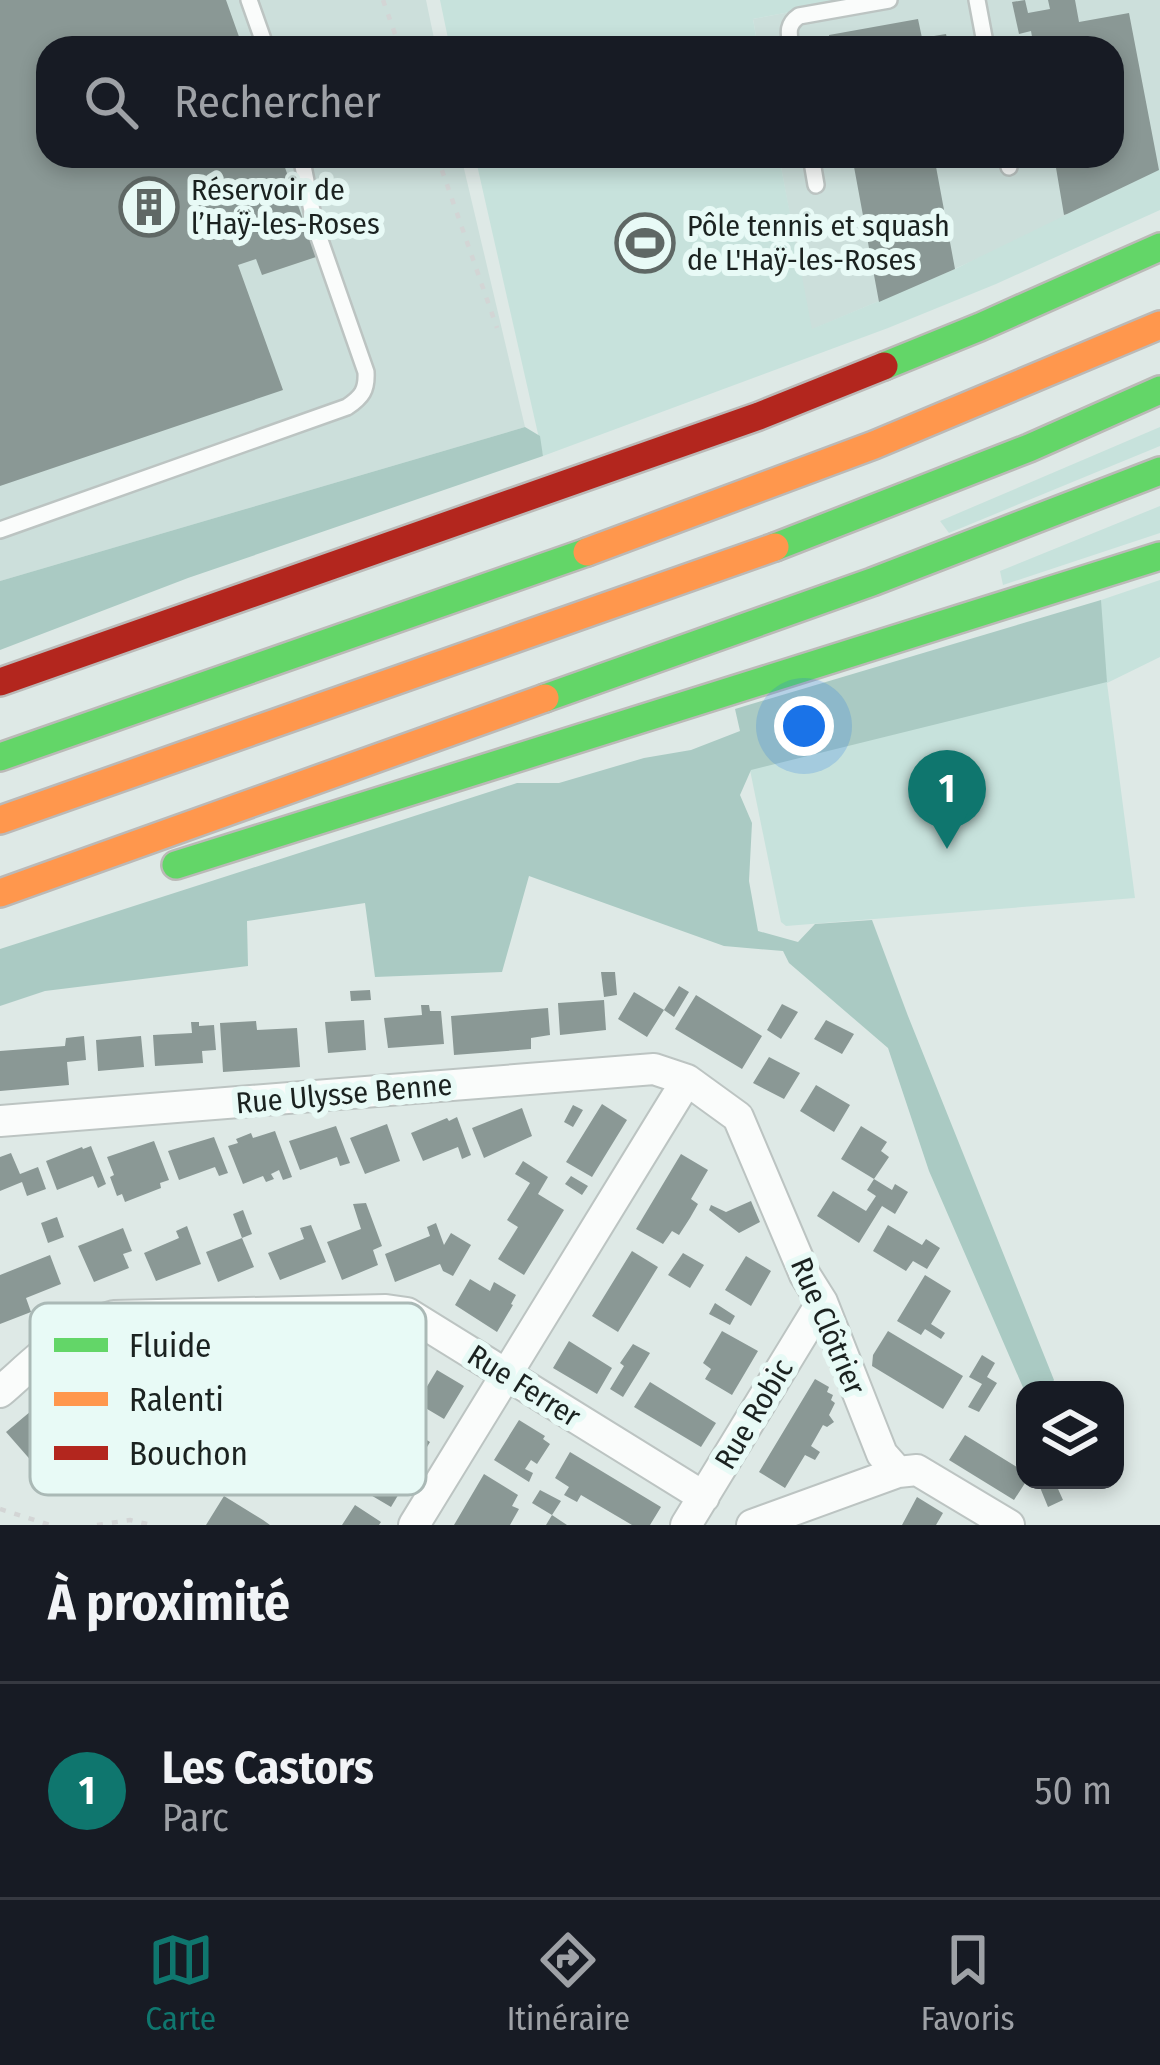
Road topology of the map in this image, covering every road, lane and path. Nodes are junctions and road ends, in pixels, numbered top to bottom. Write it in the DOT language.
graph roads {
  1 [pos="249,0"];
  2 [pos="383,0"];
  3 [pos="889,0"];
  4 [pos="977,0"];
  5 [pos="262,36"];
  6 [pos="396,36"];
  7 [pos="789,36"];
  8 [pos="984,36"];
  9 [pos="304,168"];
  10 [pos="441,168"];
  11 [pos="813,168"];
  12 [pos="816,185"];
  13 [pos="1160,247"];
  14 [pos="1160,325"];
  15 [pos="497,328"];
  16 [pos="1160,390"];
  17 [pos="1160,470"];
  18 [pos="0,530"];
  19 [pos="1160,556"];
  20 [pos="0,682"];
  21 [pos="0,758"];
  22 [pos="0,820"];
  23 [pos="142,875"];
  24 [pos="0,892"];
  25 [pos="78,894"];
  26 [pos="0,914"];
  27 [pos="687,1080"];
  28 [pos="0,1121"];
  29 [pos="822,1302"];
  30 [pos="426,1325"];
  31 [pos="30,1366"];
  32 [pos="506,1374"];
  33 [pos="0,1392"];
  34 [pos="898,1472"];
  35 [pos="704,1497"];
  36 [pos="0,1509"];
  37 [pos="50,1525"];
  38 [pos="98,1525"];
  39 [pos="152,1525"];
  40 [pos="414,1525"];
  41 [pos="686,1525"];
  42 [pos="752,1525"];
  43 [pos="1010,1525"];
  1 -- 5 [label="lane"];
  2 -- 6 [label="path"];
  3 -- 7 [label="lane"];
  4 -- 8 [label="lane"];
  9 -- 18 [label="lane"];
  10 -- 15 [label="path"];
  11 -- 12 [label="lane"];
  13 -- 20 [label="highway"];
  14 -- 21 [label="highway"];
  16 -- 22 [label="highway"];
  17 -- 24 [label="highway"];
  19 -- 23 [label="highway"];
  25 -- 26 [label="highway"];
  27 -- 28 [label="street, Rue Ulysse Benne"];
  27 -- 29 [label="street, Rue Clôtrier"];
  27 -- 32 [label="street"];
  29 -- 34 [label="street, Rue Clôtrier"];
  29 -- 35 [label="street, Rue Robic"];
  30 -- 32 [label="street, Rue Ferrer"];
  31 -- 33 [label="street, Rue Ferrer"];
  32 -- 35 [label="street, Rue Ferrer"];
  32 -- 40 [label="street"];
  34 -- 42 [label="street"];
  34 -- 43 [label="street"];
  35 -- 41 [label="street, Rue Robic"];
  36 -- 37 [label="path"];
  38 -- 39 [label="path"];
}
